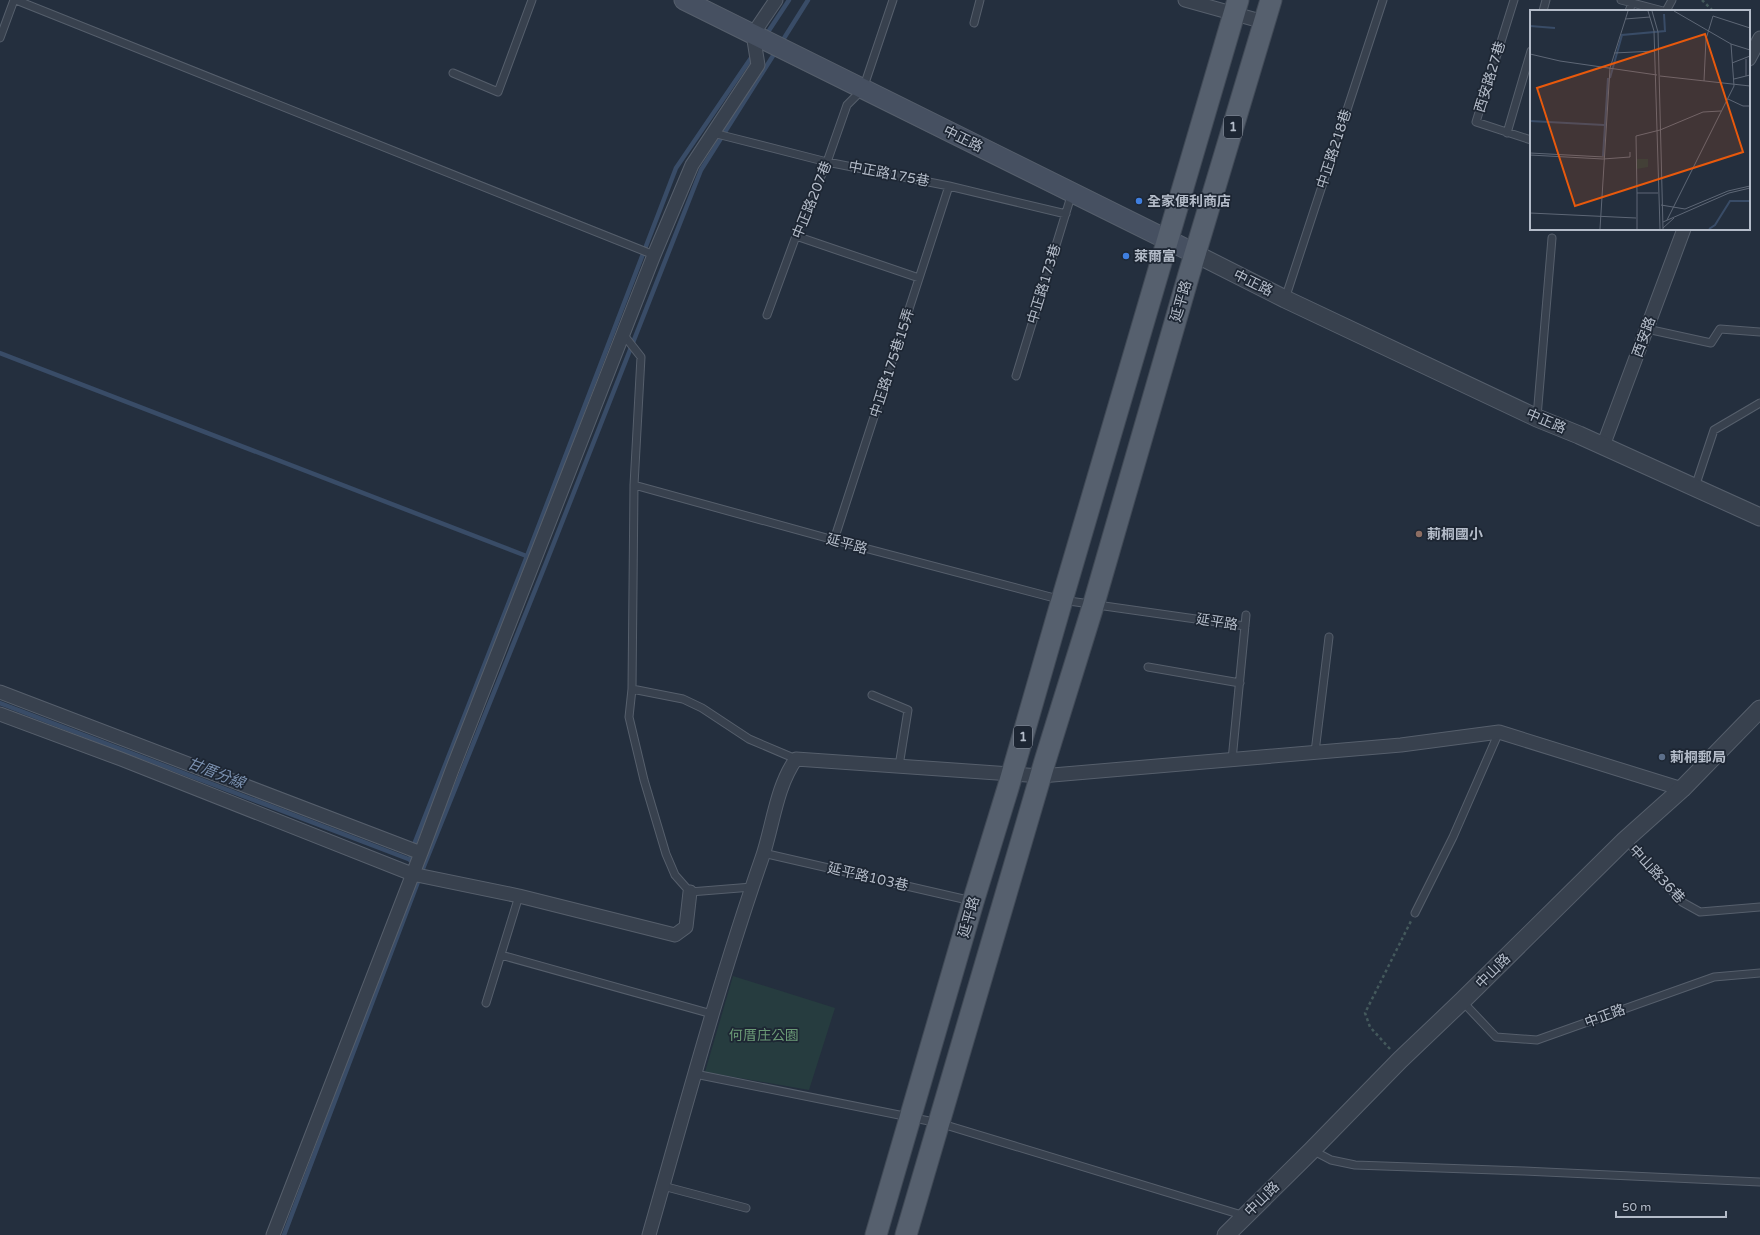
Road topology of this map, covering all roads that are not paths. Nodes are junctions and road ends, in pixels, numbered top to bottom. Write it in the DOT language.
graph roads {
  1 [pos="15,0"];
  2 [pos="532,0"];
  3 [pos="684,0"];
  4 [pos="776,0"];
  5 [pos="893,0"];
  6 [pos="980,0"];
  7 [pos="1185,0"];
  8 [pos="1271,0"];
  9 [pos="1383,0"];
  10 [pos="1514,0"];
  11 [pos="1546,0"];
  12 [pos="1621,0"];
  13 [pos="1672,0"];
  14 [pos="1632,2"];
  15 [pos="1236,7"];
  16 [pos="1543,10"];
  17 [pos="1629,10"];
  18 [pos="1660,10"];
  19 [pos="1667,10"];
  20 [pos="1264,22"];
  21 [pos="974,23"];
  22 [pos="753,34"];
  23 [pos="0,38"];
  24 [pos="1760,38"];
  25 [pos="1530,54"];
  26 [pos="1750,57"];
  27 [pos="453,73"];
  28 [pos="863,89"];
  29 [pos="713,133"];
  30 [pos="1507,133"];
  31 [pos="1530,140"];
  32 [pos="827,162"];
  33 [pos="949,186"];
  34 [pos="1072,193"];
  35 [pos="1066,214"];
  36 [pos="1684,230"];
  37 [pos="796,236"];
  38 [pos="1552,238"];
  39 [pos="1168,239"];
  40 [pos="1196,254"];
  41 [pos="654,255"];
  42 [pos="919,278"];
  43 [pos="1285,299"];
  44 [pos="767,315"];
  45 [pos="1646,329"];
  46 [pos="1760,332"];
  47 [pos="623,334"];
  48 [pos="1016,376"];
  49 [pos="1760,404"];
  50 [pos="1537,418"];
  51 [pos="1603,446"];
  52 [pos="634,485"];
  53 [pos="1695,487"];
  54 [pos="1760,517"];
  55 [pos="834,540"];
  56 [pos="1062,600"];
  57 [pos="1094,603"];
  58 [pos="1246,615"];
  59 [pos="1245,626"];
  60 [pos="1329,637"];
  61 [pos="1148,667"];
  62 [pos="1240,684"];
  63 [pos="632,689"];
  64 [pos="0,692"];
  65 [pos="872,695"];
  66 [pos="1760,709"];
  67 [pos="0,714"];
  68 [pos="1499,732"];
  69 [pos="1315,752"];
  70 [pos="796,759"];
  71 [pos="1232,760"];
  72 [pos="899,766"];
  73 [pos="1012,774"];
  74 [pos="1041,776"];
  75 [pos="1682,789"];
  76 [pos="1625,840"];
  77 [pos="421,853"];
  78 [pos="763,853"];
  79 [pos="412,874"];
  80 [pos="752,887"];
  81 [pos="690,892"];
  82 [pos="519,896"];
  83 [pos="973,902"];
  84 [pos="1760,907"];
  85 [pos="1415,913"];
  86 [pos="501,955"];
  87 [pos="1760,973"];
  88 [pos="1462,1001"];
  89 [pos="486,1003"];
  90 [pos="712,1014"];
  91 [pos="695,1074"];
  92 [pos="910,1117"];
  93 [pos="939,1123"];
  94 [pos="1312,1150"];
  95 [pos="1760,1182"];
  96 [pos="663,1186"];
  97 [pos="746,1208"];
  98 [pos="1246,1216"];
  99 [pos="273,1235"];
  100 [pos="649,1235"];
  101 [pos="876,1235"];
  102 [pos="906,1235"];
  103 [pos="1226,1235"];
  1 -- 23 [label="lane"];
  1 -- 41 [label="lane"];
  2 -- 27 [label="lane"];
  3 -- 22 [label="main road, 中正路"];
  4 -- 22 [label="street"];
  5 -- 28 [label="lane"];
  6 -- 21 [label="lane"];
  7 -- 15 [label="street"];
  8 -- 20 [label="main road, 延平路 / 1"];
  9 -- 43 [label="lane, 中正路218巷"];
  10 -- 30 [label="lane, 西安路27巷"];
  11 -- 16 [label="lane"];
  12 -- 14 [label="lane"];
  13 -- 19 [label="lane"];
  14 -- 17 [label="lane"];
  14 -- 18 [label="lane"];
  15 -- 20 [label="street"];
  15 -- 39 [label="main road, 延平路 / 1"];
  20 -- 40 [label="main road, 延平路 / 1"];
  22 -- 28 [label="main road, 中正路"];
  22 -- 29 [label="street"];
  24 -- 26 [label="street"];
  25 -- 30 [label="lane"];
  28 -- 32 [label="lane, 中正路207巷"];
  28 -- 34 [label="main road, 中正路"];
  29 -- 32 [label="lane, 中正路175巷"];
  29 -- 41 [label="street"];
  30 -- 31 [label="lane, 西安路27巷"];
  32 -- 33 [label="lane, 中正路175巷"];
  32 -- 37 [label="lane, 中正路207巷"];
  33 -- 35 [label="lane, 中正路175巷"];
  33 -- 42 [label="lane, 中正路175巷15弄"];
  34 -- 35 [label="lane, 中正路173巷"];
  34 -- 39 [label="main road, 中正路"];
  35 -- 48 [label="lane, 中正路173巷"];
  36 -- 45 [label="street, 西安路"];
  37 -- 42 [label="lane"];
  37 -- 44 [label="lane, 中正路207巷"];
  38 -- 50 [label="lane"];
  39 -- 40 [label="main road, 中正路"];
  39 -- 56 [label="main road, 延平路 / 1"];
  40 -- 43 [label="street, 中正路"];
  40 -- 57 [label="main road, 延平路 / 1"];
  41 -- 47 [label="street"];
  42 -- 55 [label="lane, 中正路175巷15弄"];
  43 -- 50 [label="street, 中正路"];
  45 -- 46 [label="lane"];
  45 -- 51 [label="street, 西安路"];
  47 -- 52 [label="lane"];
  47 -- 77 [label="street"];
  49 -- 53 [label="lane"];
  50 -- 51 [label="street, 中正路"];
  51 -- 53 [label="street, 中正路"];
  52 -- 55 [label="lane, 延平路"];
  52 -- 63 [label="lane"];
  53 -- 54 [label="street, 中正路"];
  55 -- 56 [label="lane, 延平路"];
  56 -- 57 [label="lane, 延平路"];
  56 -- 73 [label="main road, 延平路 / 1"];
  57 -- 59 [label="lane, 延平路"];
  57 -- 74 [label="main road, 延平路 / 1"];
  58 -- 59 [label="lane"];
  59 -- 62 [label="lane"];
  60 -- 69 [label="lane"];
  61 -- 62 [label="lane"];
  62 -- 71 [label="lane"];
  63 -- 70 [label="lane"];
  63 -- 81 [label="lane"];
  64 -- 77 [label="street"];
  65 -- 72 [label="lane"];
  66 -- 75 [label="street, 中山路"];
  67 -- 79 [label="street"];
  68 -- 69 [label="street"];
  68 -- 75 [label="street"];
  68 -- 85 [label="lane"];
  69 -- 71 [label="street"];
  70 -- 72 [label="street"];
  70 -- 78 [label="street"];
  71 -- 74 [label="street"];
  72 -- 73 [label="street"];
  73 -- 74 [label="street"];
  73 -- 83 [label="main road, 延平路 / 1"];
  74 -- 93 [label="main road, 延平路 / 1"];
  75 -- 76 [label="street, 中山路"];
  76 -- 84 [label="lane, 中山路36巷"];
  76 -- 88 [label="street, 中山路"];
  77 -- 79 [label="street"];
  78 -- 80 [label="street"];
  78 -- 83 [label="lane, 延平路103巷"];
  79 -- 82 [label="street"];
  79 -- 99 [label="street"];
  80 -- 81 [label="lane"];
  80 -- 90 [label="street"];
  81 -- 82 [label="street"];
  82 -- 86 [label="lane"];
  83 -- 92 [label="main road, 延平路 / 1"];
  86 -- 89 [label="lane"];
  86 -- 90 [label="lane"];
  87 -- 88 [label="lane, 中正路"];
  88 -- 94 [label="street, 中山路"];
  90 -- 91 [label="street"];
  91 -- 92 [label="lane"];
  91 -- 96 [label="street"];
  92 -- 93 [label="lane"];
  92 -- 101 [label="main road, 延平路 / 1"];
  93 -- 98 [label="lane"];
  93 -- 102 [label="main road, 延平路 / 1"];
  94 -- 95 [label="lane"];
  94 -- 98 [label="street, 中山路"];
  96 -- 97 [label="lane"];
  96 -- 100 [label="street"];
  98 -- 103 [label="street, 中山路"];
}
